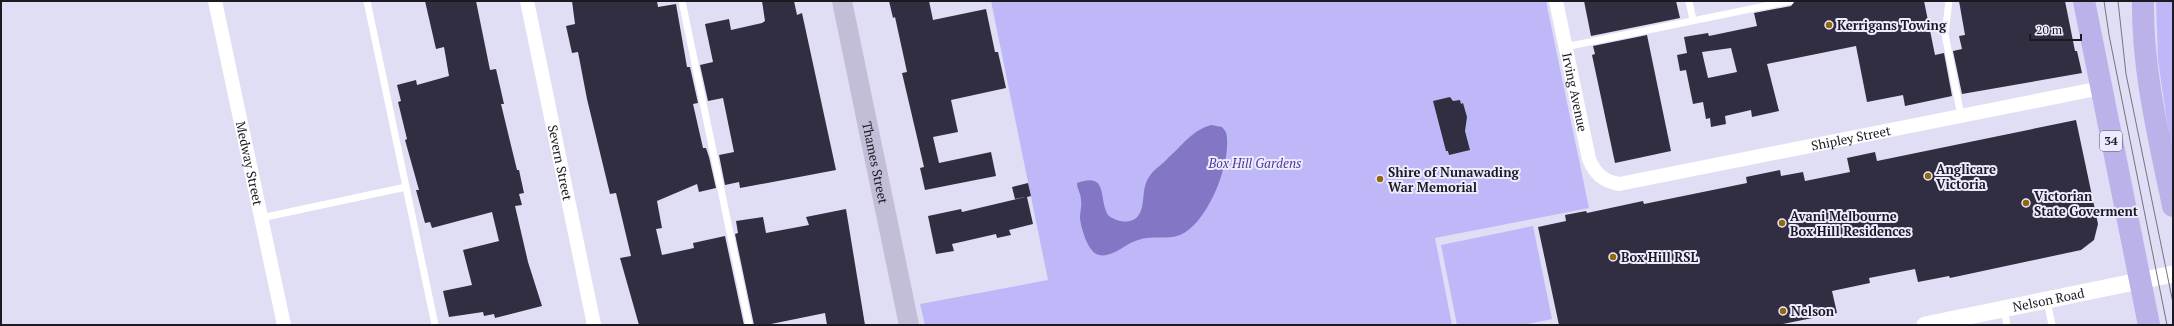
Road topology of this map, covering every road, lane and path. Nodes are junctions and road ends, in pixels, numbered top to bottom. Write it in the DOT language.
graph roads {
  1 [pos="215,1"];
  2 [pos="367,1"];
  3 [pos="527,1"];
  4 [pos="682,1"];
  5 [pos="842,1"];
  6 [pos="1556,1"];
  7 [pos="1689,1"];
  8 [pos="1790,1"];
  9 [pos="1949,1"];
  10 [pos="2084,1"];
  11 [pos="2143,1"];
  12 [pos="1693,20"];
  13 [pos="1565,47"];
  14 [pos="2101,88"];
  15 [pos="1961,116"];
  16 [pos="1602,179"];
  17 [pos="406,187"];
  18 [pos="2173,206"];
  19 [pos="261,218"];
  20 [pos="2173,274"];
  21 [pos="2140,281"];
  22 [pos="2047,300"];
  23 [pos="2005,317"];
  24 [pos="284,325"];
  25 [pos="435,325"];
  26 [pos="594,325"];
  27 [pos="749,325"];
  28 [pos="909,325"];
  29 [pos="1925,325"];
  30 [pos="2052,325"];
  31 [pos="2149,325"];
  1 -- 19 [label="street, Medway Street"];
  2 -- 17 [label="lane"];
  3 -- 26 [label="street, Severn Street"];
  4 -- 27 [label="lane"];
  5 -- 28 [label="main road, Thames Street"];
  6 -- 13 [label="street, Irving Avenue"];
  7 -- 12 [label="lane"];
  8 -- 12 [label="lane"];
  9 -- 15 [label="lane"];
  10 -- 14 [label="main road, 34"];
  11 -- 18 [label="main road"];
  12 -- 13 [label="lane"];
  13 -- 16 [label="street, Irving Avenue"];
  14 -- 15 [label="street, Shipley Street"];
  14 -- 21 [label="main road, 34"];
  15 -- 16 [label="street, Shipley Street"];
  17 -- 19 [label="lane"];
  17 -- 25 [label="lane"];
  19 -- 24 [label="street, Medway Street"];
  20 -- 21 [label="street, Nelson Road"];
  21 -- 22 [label="street, Nelson Road"];
  21 -- 31 [label="main road, 34"];
  22 -- 23 [label="street, Nelson Road"];
  22 -- 30 [label="lane"];
  23 -- 29 [label="street, Nelson Road"];
}
